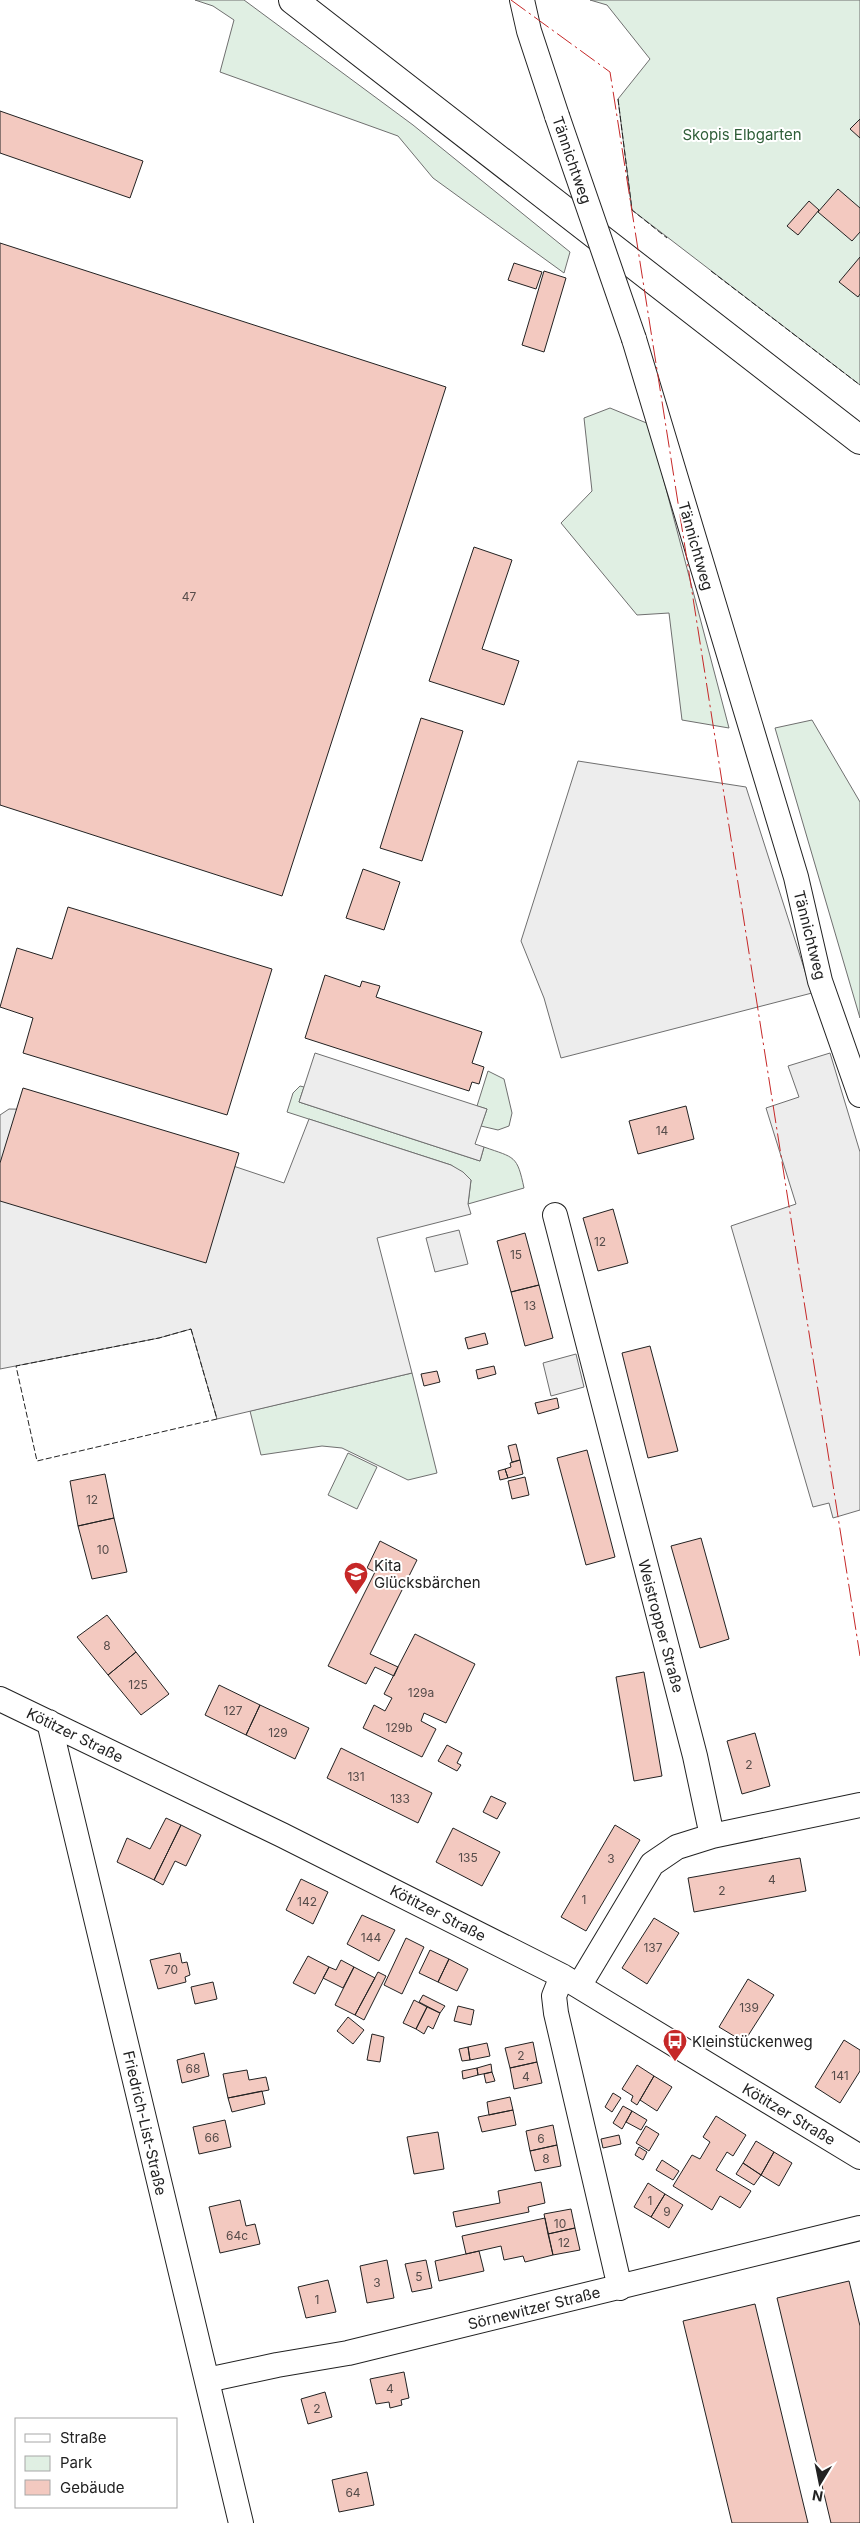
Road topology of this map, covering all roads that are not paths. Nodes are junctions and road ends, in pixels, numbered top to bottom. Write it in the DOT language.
graph roads {
  1 [pos="293,0"];
  2 [pos="522,0"];
  3 [pos="860,440"];
  4 [pos="860,1095"];
  5 [pos="555,1215"];
  6 [pos="0,1698"];
  7 [pos="49,1722"];
  8 [pos="860,1805"];
  9 [pos="712,1836"];
  10 [pos="571,1981"];
  11 [pos="860,2157"];
  12 [pos="860,2228"];
  13 [pos="620,2288"];
  14 [pos="207,2380"];
  15 [pos="241,2523"];
  1 -- 3 [label="main road"];
  2 -- 4 [label="street, Tännichtweg, bridge"];
  5 -- 9 [label="street, Weistropper Straße"];
  6 -- 7 [label="street, Kötitzer Straße"];
  7 -- 10 [label="street, Kötitzer Straße"];
  7 -- 14 [label="street, Friedrich-List-Straße"];
  8 -- 9 [label="street"];
  9 -- 10 [label="street"];
  10 -- 11 [label="street, Kötitzer Straße"];
  10 -- 13 [label="street"];
  12 -- 13 [label="street, Sörnewitzer Straße"];
  13 -- 14 [label="street, Sörnewitzer Straße"];
  14 -- 15 [label="street, Friedrich-List-Straße"];
}
